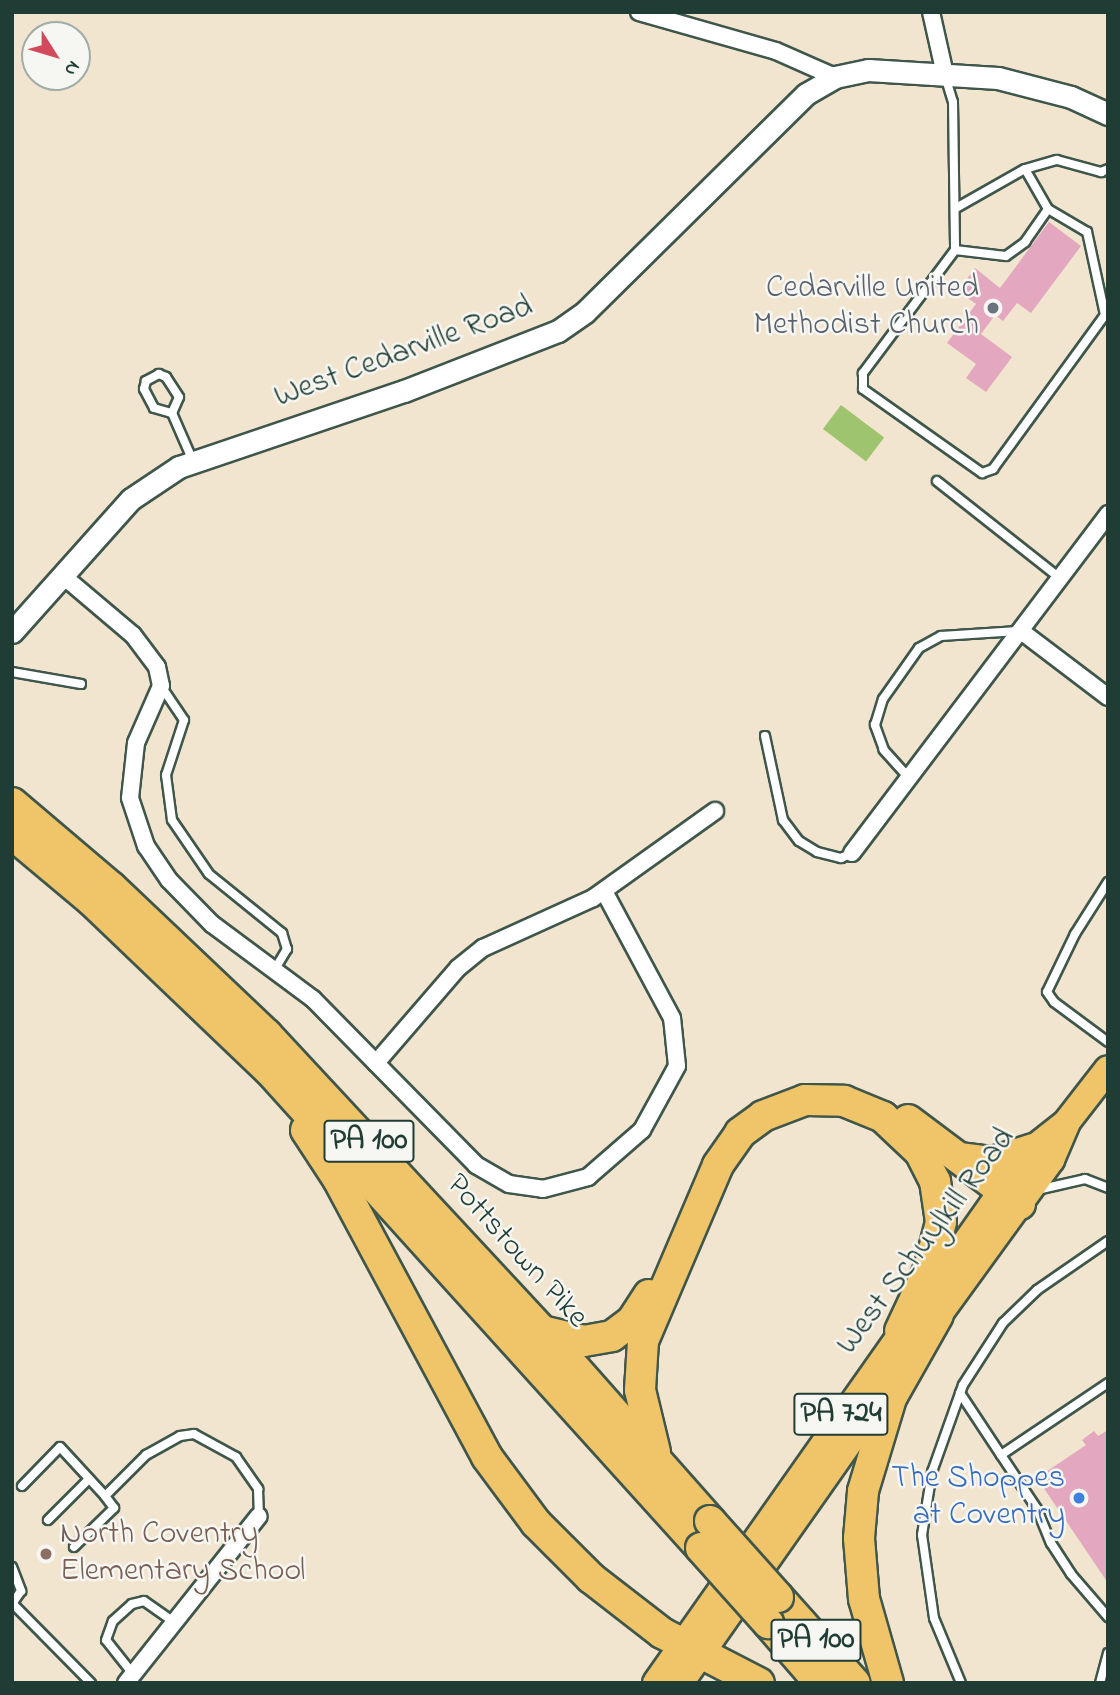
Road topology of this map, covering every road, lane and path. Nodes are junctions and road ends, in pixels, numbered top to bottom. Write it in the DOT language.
graph roads {
  1 [pos="639,12"];
  2 [pos="931,12"];
  3 [pos="945,74"];
  4 [pos="835,77"];
  5 [pos="1108,114"];
  6 [pos="1025,169"];
  7 [pos="1108,169"];
  8 [pos="956,208"];
  9 [pos="1048,209"];
  10 [pos="955,250"];
  11 [pos="172,413"];
  12 [pos="193,461"];
  13 [pos="937,481"];
  14 [pos="1108,514"];
  15 [pos="62,575"];
  16 [pos="1060,578"];
  17 [pos="1021,631"];
  18 [pos="12,632"];
  19 [pos="12,671"];
  20 [pos="81,684"];
  21 [pos="161,686"];
  22 [pos="1108,697"];
  23 [pos="765,736"];
  24 [pos="910,778"];
  25 [pos="12,803"];
  26 [pos="715,811"];
  27 [pos="12,834"];
  28 [pos="852,853"];
  29 [pos="1108,882"];
  30 [pos="604,891"];
  31 [pos="275,969"];
  32 [pos="1108,1042"];
  33 [pos="376,1063"];
  34 [pos="1108,1069"];
  35 [pos="269,1070"];
  36 [pos="1066,1123"];
  37 [pos="1033,1149"];
  38 [pos="958,1158"];
  39 [pos="1108,1188"];
  40 [pos="1017,1196"];
  41 [pos="1108,1241"];
  42 [pos="939,1315"];
  43 [pos="542,1331"];
  44 [pos="900,1331"];
  45 [pos="1108,1383"];
  46 [pos="960,1393"];
  47 [pos="1001,1455"];
  48 [pos="657,1459"];
  49 [pos="89,1479"];
  50 [pos="22,1486"];
  51 [pos="105,1496"];
  52 [pos="259,1516"];
  53 [pos="48,1520"];
  54 [pos="706,1535"];
  55 [pos="74,1547"];
  56 [pos="12,1567"];
  57 [pos="12,1604"];
  58 [pos="773,1610"];
  59 [pos="1108,1617"];
  60 [pos="174,1622"];
  61 [pos="692,1648"];
  62 [pos="1108,1653"];
  63 [pos="130,1678"];
  64 [pos="92,1683"];
  65 [pos="656,1683"];
  66 [pos="680,1683"];
  67 [pos="759,1683"];
  68 [pos="820,1683"];
  69 [pos="855,1683"];
  70 [pos="888,1683"];
  71 [pos="961,1683"];
  72 [pos="1100,1683"];
  1 -- 4 [label="street"];
  2 -- 3 [label="street"];
  3 -- 4 [label="street, West Cedarville Road"];
  3 -- 5 [label="street, West Cedarville Road"];
  3 -- 8 [label="lane"];
  4 -- 12 [label="street, West Cedarville Road"];
  6 -- 7 [label="lane"];
  6 -- 8 [label="lane"];
  6 -- 9 [label="lane"];
  8 -- 10 [label="lane"];
  9 -- 10 [label="lane"];
  9 -- 10 [label="lane"];
  11 -- 11 [label="lane"];
  11 -- 12 [label="lane"];
  12 -- 15 [label="street, West Cedarville Road"];
  13 -- 16 [label="lane"];
  14 -- 16 [label="street"];
  15 -- 18 [label="street, West Cedarville Road"];
  15 -- 21 [label="street"];
  16 -- 17 [label="street"];
  17 -- 22 [label="street"];
  17 -- 24 [label="street"];
  17 -- 24 [label="lane"];
  19 -- 20 [label="lane"];
  21 -- 31 [label="lane"];
  21 -- 31 [label="street"];
  23 -- 28 [label="lane"];
  24 -- 28 [label="street"];
  25 -- 43 [label="highway, Pottstown Pike / PA 100"];
  26 -- 30 [label="street"];
  27 -- 35 [label="highway, Pottstown Pike / PA 100"];
  29 -- 32 [label="lane"];
  30 -- 33 [label="street"];
  30 -- 33 [label="street"];
  31 -- 33 [label="street"];
  34 -- 36 [label="main road, West Schuylkill Road / PA 724"];
  35 -- 54 [label="highway, Pottstown Pike / PA 100"];
  35 -- 61 [label="highway"];
  36 -- 37 [label="main road, West Schuylkill Road / PA 724"];
  36 -- 40 [label="main road, West Schuylkill Road / PA 724"];
  37 -- 38 [label="highway"];
  37 -- 40 [label="main road, West Schuylkill Road / PA 724"];
  38 -- 40 [label="highway"];
  38 -- 43 [label="highway"];
  39 -- 40 [label="lane"];
  40 -- 42 [label="main road, West Schuylkill Road / PA 724"];
  40 -- 44 [label="main road, West Schuylkill Road / PA 724"];
  41 -- 46 [label="lane"];
  42 -- 61 [label="main road, West Schuylkill Road / PA 724"];
  42 -- 70 [label="highway"];
  43 -- 48 [label="highway, Pottstown Pike / PA 100"];
  44 -- 48 [label="highway"];
  44 -- 61 [label="main road, West Schuylkill Road / PA 724"];
  45 -- 47 [label="lane"];
  46 -- 47 [label="lane"];
  46 -- 71 [label="lane"];
  47 -- 59 [label="lane"];
  48 -- 54 [label="highway, Pottstown Pike / PA 100"];
  49 -- 50 [label="lane"];
  49 -- 51 [label="lane"];
  49 -- 53 [label="lane"];
  51 -- 52 [label="lane"];
  51 -- 55 [label="lane"];
  52 -- 60 [label="street"];
  54 -- 58 [label="highway, Pottstown Pike / PA 100, bridge"];
  56 -- 57 [label="lane"];
  57 -- 64 [label="lane"];
  58 -- 68 [label="highway, Pottstown Pike / PA 100"];
  58 -- 69 [label="highway, Pottstown Pike / PA 100"];
  60 -- 63 [label="street"];
  60 -- 63 [label="lane"];
  61 -- 65 [label="main road, West Schuylkill Road / PA 724"];
  61 -- 66 [label="main road, West Schuylkill Road / PA 724"];
  61 -- 67 [label="highway"];
  62 -- 72 [label="lane"];
}
